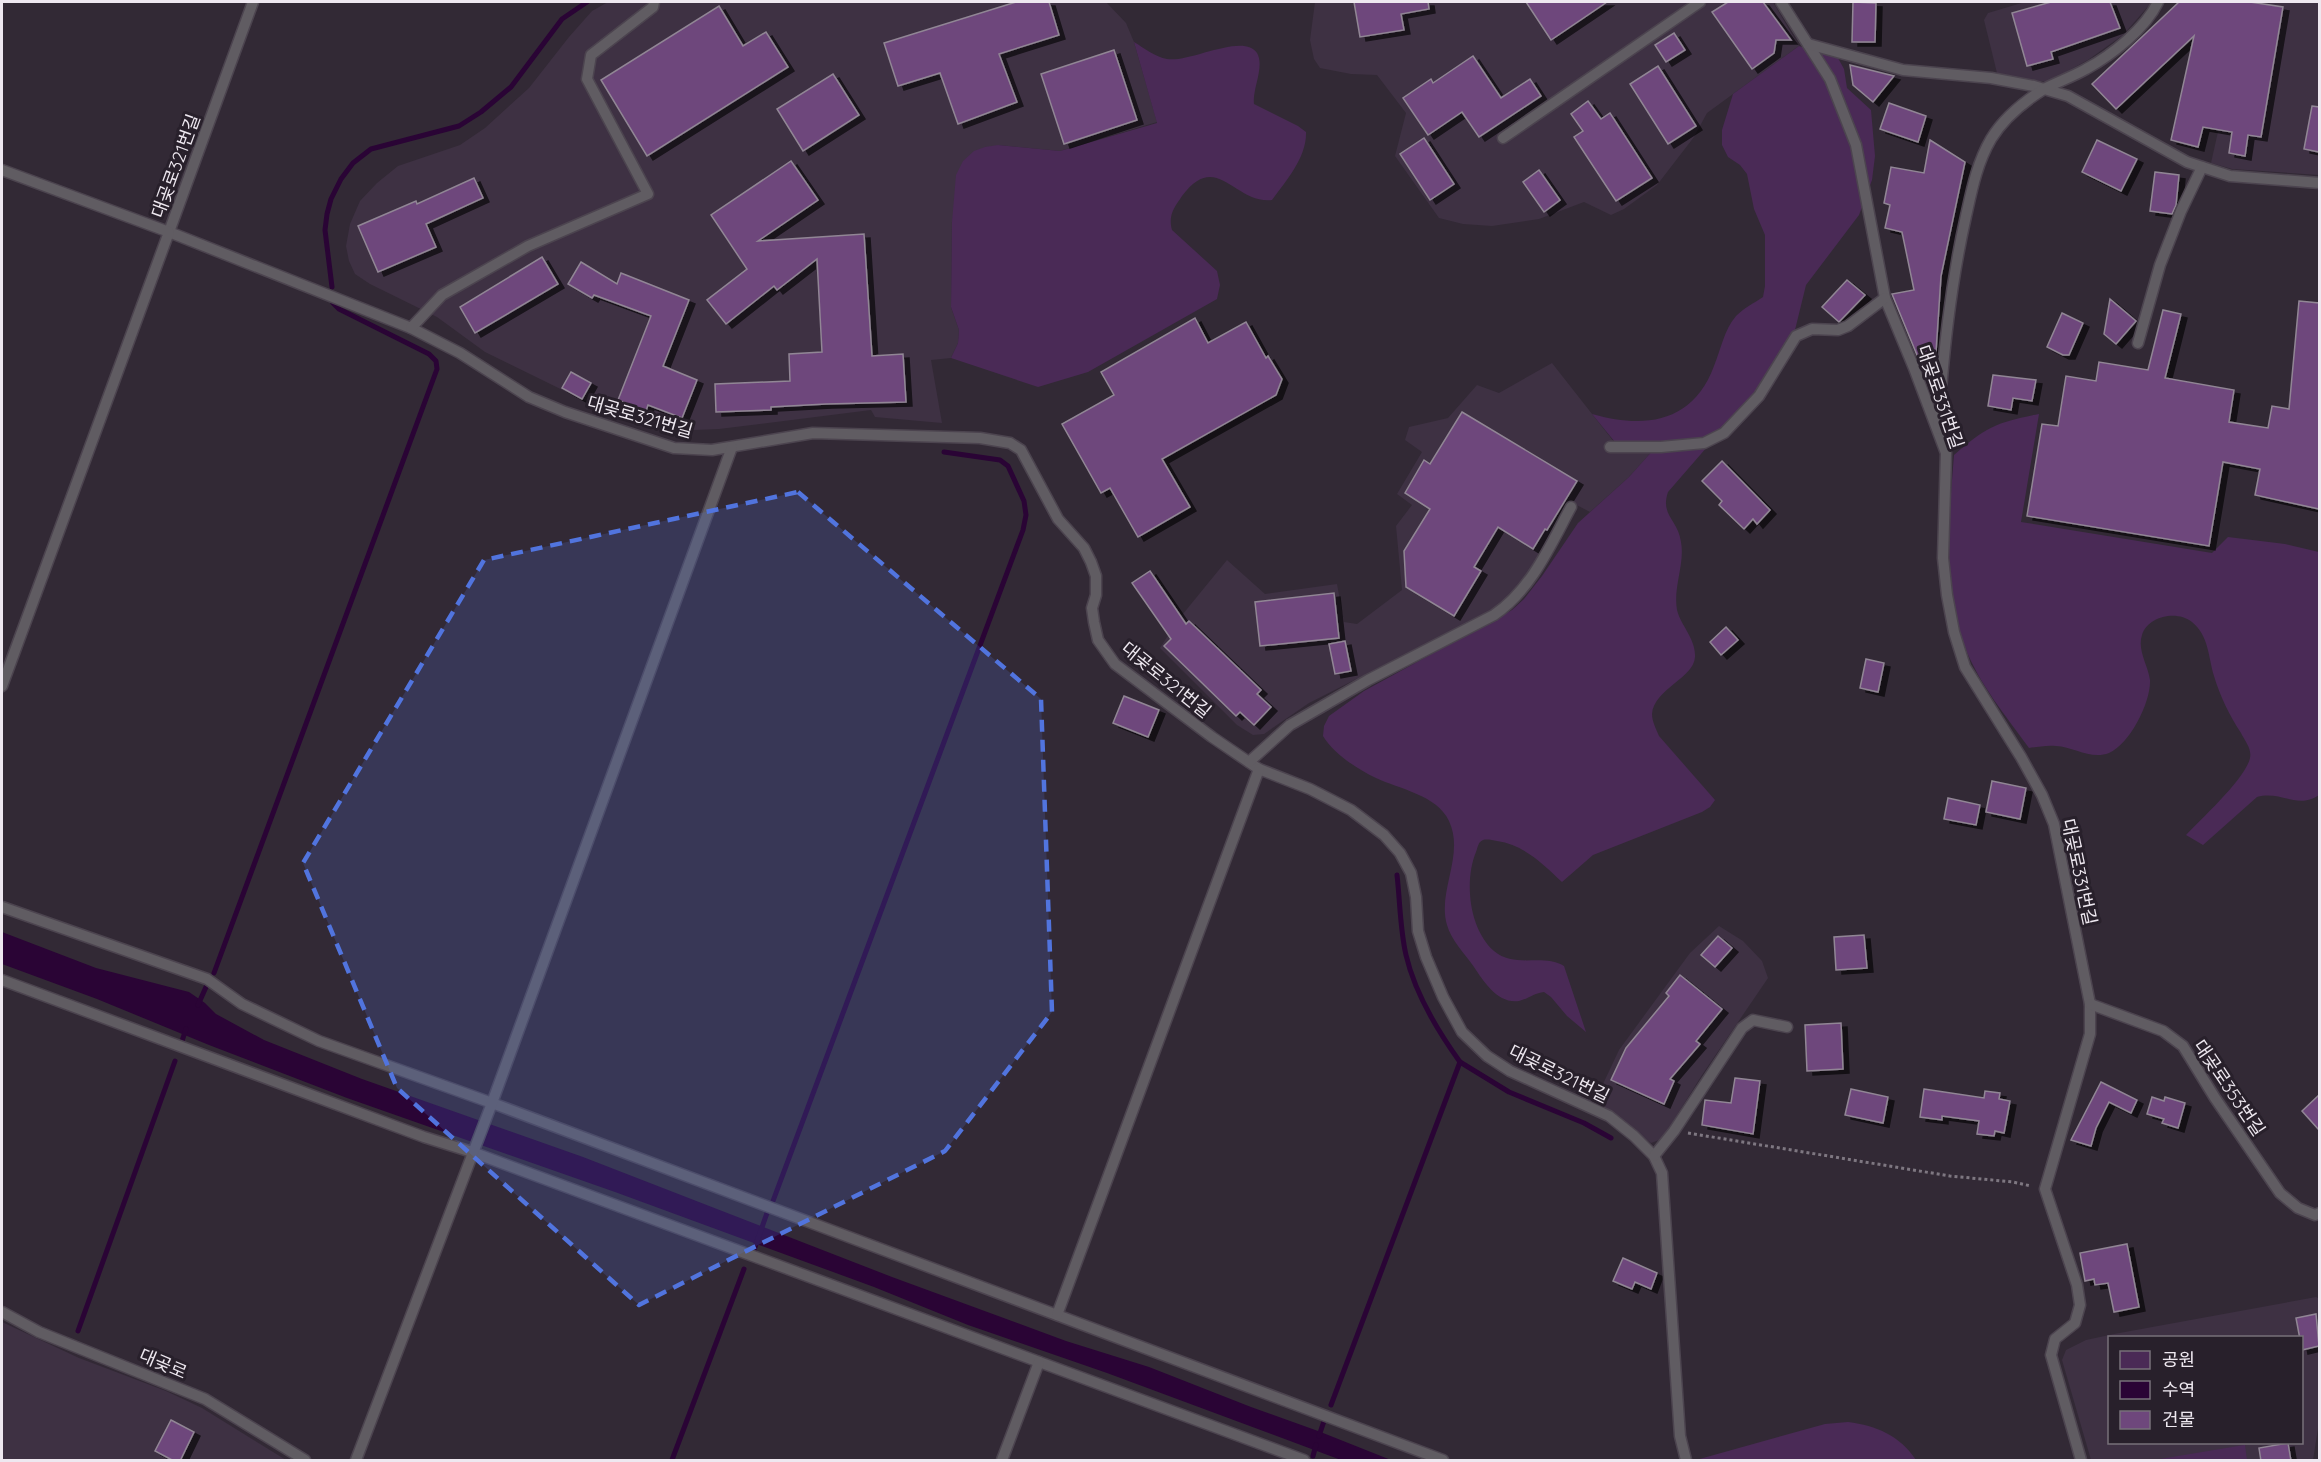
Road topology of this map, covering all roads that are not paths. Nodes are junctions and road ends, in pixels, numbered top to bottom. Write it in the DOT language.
graph roads {
  1 [pos="253,2"];
  2 [pos="654,2"];
  3 [pos="1700,2"];
  4 [pos="1781,2"];
  5 [pos="2158,2"];
  6 [pos="1808,44"];
  7 [pos="2044,89"];
  8 [pos="1503,138"];
  9 [pos="2202,167"];
  10 [pos="2,170"];
  11 [pos="2319,183"];
  12 [pos="169,232"];
  13 [pos="1885,298"];
  14 [pos="411,328"];
  15 [pos="2138,344"];
  16 [pos="1938,432"];
  17 [pos="732,447"];
  18 [pos="1610,447"];
  19 [pos="1571,507"];
  20 [pos="2,686"];
  21 [pos="1249,762"];
  22 [pos="1259,769"];
  23 [pos="2,907"];
  24 [pos="2,980"];
  25 [pos="2090,1004"];
  26 [pos="1787,1027"];
  27 [pos="492,1102"];
  28 [pos="472,1152"];
  29 [pos="1654,1156"];
  30 [pos="2319,1213"];
  31 [pos="2,1312"];
  32 [pos="1057,1315"];
  33 [pos="1040,1362"];
  34 [pos="305,1461"];
  35 [pos="356,1461"];
  36 [pos="1002,1461"];
  37 [pos="1304,1461"];
  38 [pos="1443,1461"];
  39 [pos="1686,1461"];
  40 [pos="2081,1461"];
  1 -- 12 [label="lane, 대곶로321번길"];
  2 -- 14 [label="lane"];
  3 -- 8 [label="lane"];
  4 -- 6 [label="lane, 대곶로331번길"];
  5 -- 7 [label="lane"];
  6 -- 7 [label="lane"];
  6 -- 13 [label="lane, 대곶로331번길"];
  7 -- 9 [label="lane"];
  7 -- 16 [label="lane"];
  9 -- 11 [label="lane"];
  9 -- 15 [label="lane"];
  10 -- 12 [label="lane"];
  12 -- 14 [label="lane, 대곶로321번길"];
  12 -- 20 [label="lane"];
  13 -- 16 [label="lane, 대곶로331번길"];
  13 -- 18 [label="lane"];
  14 -- 17 [label="lane, 대곶로321번길"];
  16 -- 25 [label="lane, 대곶로331번길"];
  17 -- 21 [label="lane, 대곶로321번길"];
  17 -- 27 [label="lane"];
  19 -- 21 [label="lane"];
  21 -- 22 [label="lane, 대곶로321번길"];
  22 -- 29 [label="lane, 대곶로321번길"];
  22 -- 32 [label="lane"];
  23 -- 27 [label="lane"];
  24 -- 28 [label="lane"];
  25 -- 30 [label="lane, 대곶로353번길"];
  25 -- 40 [label="lane, 대곶로331번길"];
  26 -- 29 [label="lane"];
  27 -- 28 [label="lane"];
  27 -- 32 [label="lane"];
  28 -- 33 [label="lane"];
  28 -- 35 [label="lane"];
  29 -- 39 [label="lane, 대곶로321번길"];
  31 -- 34 [label="lane, 대곶로"];
  32 -- 38 [label="lane"];
  33 -- 36 [label="lane"];
  33 -- 37 [label="lane"];
}
